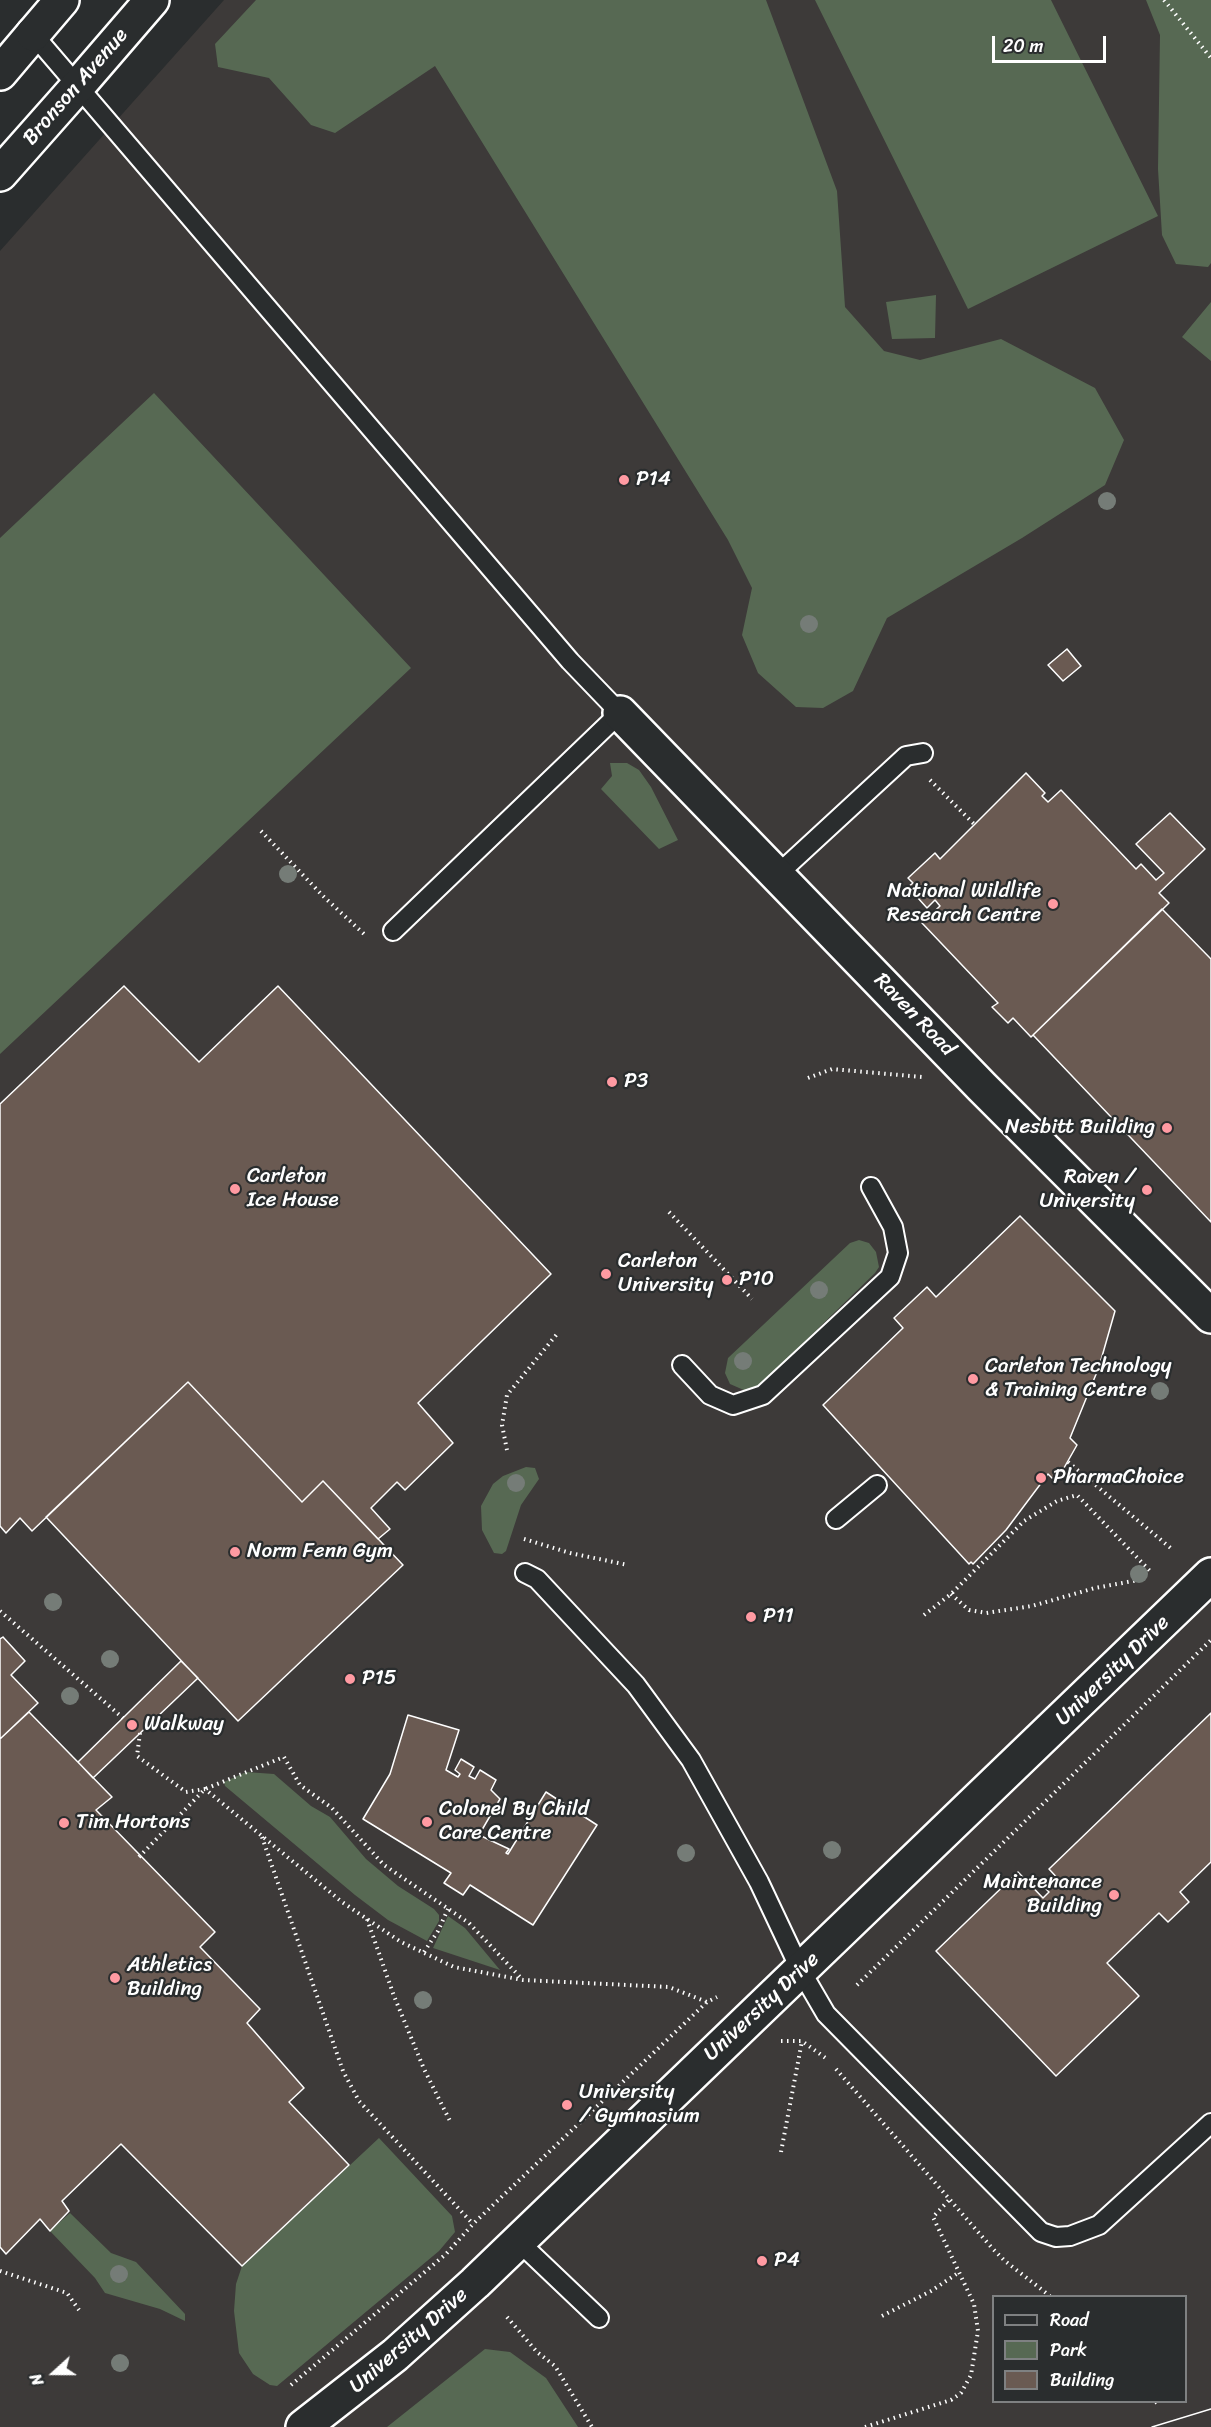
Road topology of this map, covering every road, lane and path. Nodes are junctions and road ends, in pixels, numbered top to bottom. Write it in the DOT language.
graph roads {
  1 [pos="62,0"];
  2 [pos="152,0"];
  3 [pos="1164,0"];
  4 [pos="33,34"];
  5 [pos="1211,58"];
  6 [pos="0,73"];
  7 [pos="77,87"];
  8 [pos="0,174"];
  9 [pos="620,713"];
  10 [pos="915,755"];
  11 [pos="974,824"];
  12 [pos="261,831"];
  13 [pos="777,875"];
  14 [pos="393,931"];
  15 [pos="373,942"];
  16 [pos="924,1077"];
  17 [pos="808,1078"];
  18 [pos="871,1187"];
  19 [pos="669,1212"];
  20 [pos="752,1299"];
  21 [pos="1211,1316"];
  22 [pos="558,1334"];
  23 [pos="682,1365"];
  24 [pos="507,1450"];
  25 [pos="1068,1462"];
  26 [pos="877,1485"];
  27 [pos="836,1519"];
  28 [pos="524,1539"];
  29 [pos="1173,1550"];
  30 [pos="628,1565"];
  31 [pos="1152,1572"];
  32 [pos="525,1573"];
  33 [pos="1211,1575"];
  34 [pos="1144,1579"];
  35 [pos="951,1594"];
  36 [pos="0,1611"];
  37 [pos="924,1616"];
  38 [pos="1211,1640"];
  39 [pos="123,1718"];
  40 [pos="140,1733"];
  41 [pos="205,1789"];
  42 [pos="262,1836"];
  43 [pos="139,1857"];
  44 [pos="447,1909"];
  45 [pos="367,1918"];
  46 [pos="424,1952"];
  47 [pos="801,1971"];
  48 [pos="523,1980"];
  49 [pos="857,1984"];
  50 [pos="721,1995"];
  51 [pos="707,2002"];
  52 [pos="802,2040"];
  53 [pos="771,2041"];
  54 [pos="451,2123"];
  55 [pos="1211,2123"];
  56 [pos="781,2152"];
  57 [pos="950,2199"];
  58 [pos="473,2224"];
  59 [pos="517,2240"];
  60 [pos="0,2271"];
  61 [pos="958,2272"];
  62 [pos="1049,2295"];
  63 [pos="79,2310"];
  64 [pos="882,2316"];
  65 [pos="507,2318"];
  66 [pos="599,2318"];
  67 [pos="291,2385"];
  68 [pos="303,2427"];
  69 [pos="592,2427"];
  70 [pos="865,2427"];
  1 -- 4 [label="main road"];
  2 -- 7 [label="main road, Bronson Avenue"];
  3 -- 5 [label="path"];
  4 -- 6 [label="main road"];
  4 -- 7 [label="lane"];
  7 -- 8 [label="main road, Bronson Avenue"];
  7 -- 9 [label="lane"];
  9 -- 13 [label="main road, Raven Road"];
  9 -- 14 [label="lane"];
  10 -- 11 [label="path"];
  10 -- 13 [label="lane"];
  12 -- 15 [label="path"];
  13 -- 21 [label="main road, Raven Road"];
  16 -- 17 [label="path"];
  18 -- 23 [label="lane"];
  19 -- 20 [label="path"];
  22 -- 24 [label="path"];
  25 -- 29 [label="path"];
  26 -- 27 [label="lane"];
  28 -- 30 [label="path"];
  31 -- 35 [label="path"];
  32 -- 47 [label="lane"];
  33 -- 47 [label="main road, University Drive"];
  34 -- 35 [label="path"];
  35 -- 37 [label="path"];
  36 -- 39 [label="path"];
  38 -- 49 [label="path"];
  40 -- 41 [label="path"];
  41 -- 42 [label="path"];
  41 -- 43 [label="path"];
  41 -- 44 [label="path"];
  42 -- 45 [label="path"];
  42 -- 58 [label="path"];
  44 -- 46 [label="path"];
  44 -- 48 [label="path"];
  45 -- 46 [label="path"];
  45 -- 54 [label="path"];
  46 -- 48 [label="path"];
  47 -- 55 [label="lane"];
  47 -- 59 [label="main road, University Drive"];
  48 -- 51 [label="path"];
  50 -- 51 [label="path"];
  51 -- 58 [label="path"];
  52 -- 53 [label="path"];
  52 -- 56 [label="path"];
  52 -- 57 [label="path"];
  57 -- 61 [label="path"];
  57 -- 62 [label="path"];
  58 -- 67 [label="path"];
  59 -- 66 [label="lane"];
  59 -- 68 [label="main road, University Drive"];
  60 -- 63 [label="path"];
  61 -- 64 [label="path"];
  61 -- 70 [label="path"];
  65 -- 69 [label="path"];
}
